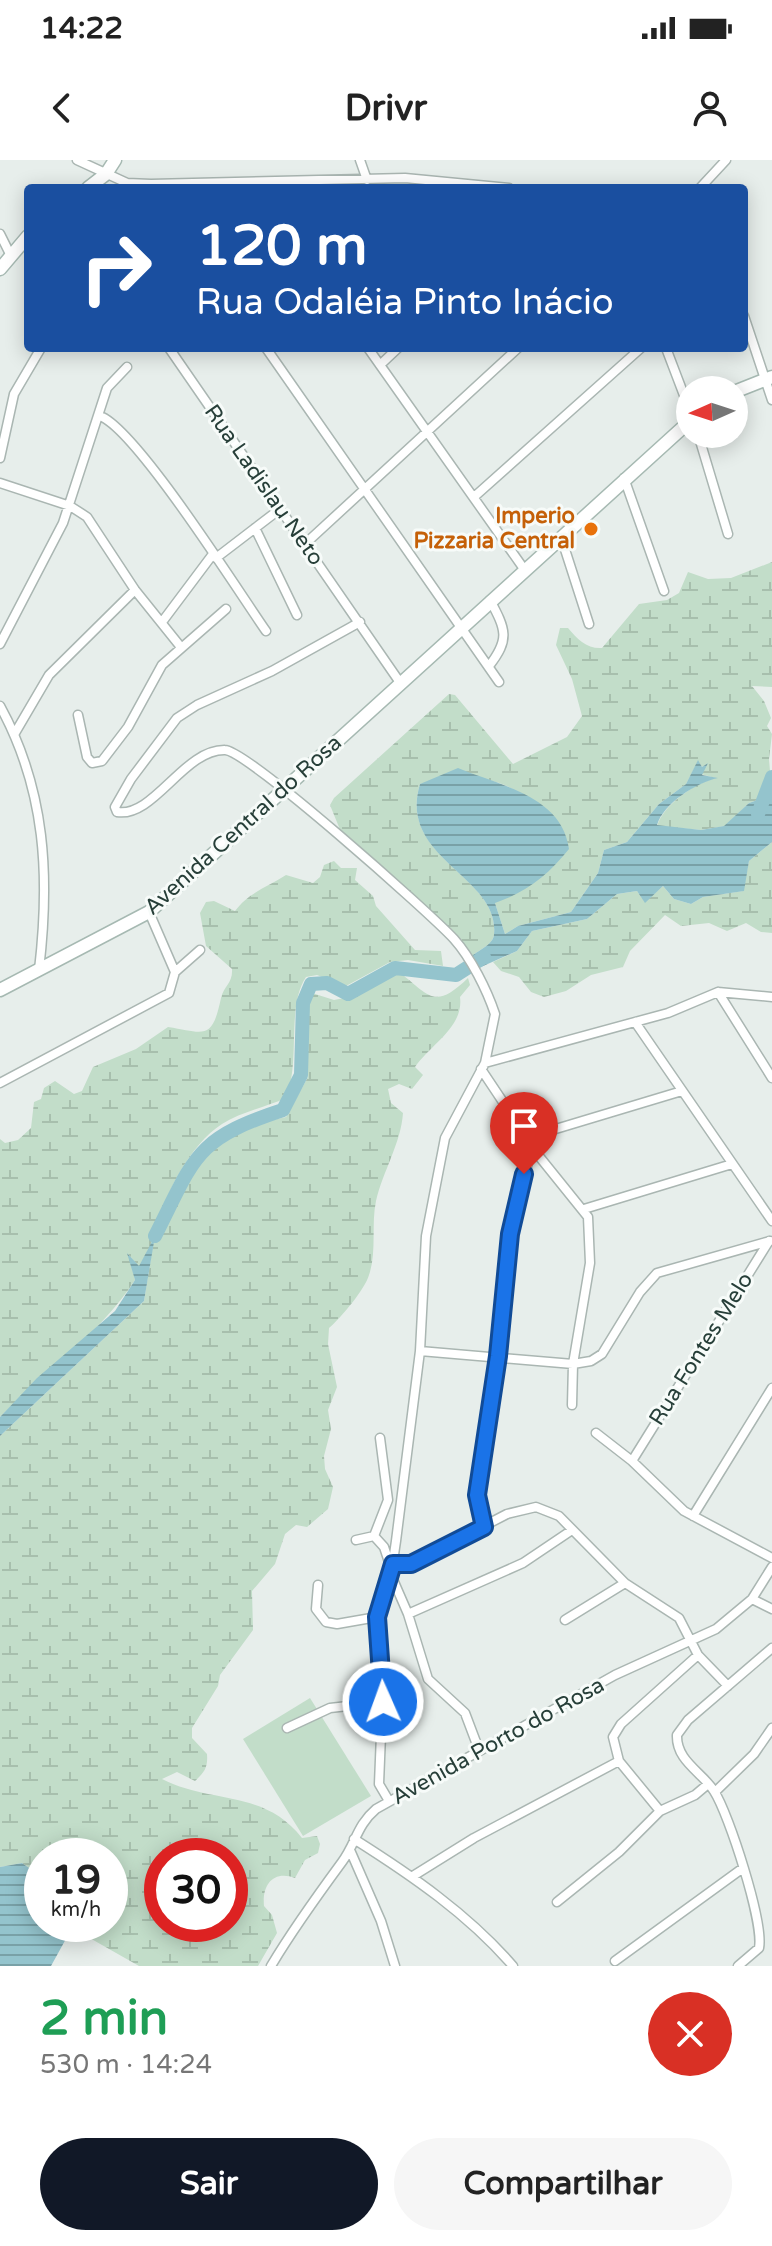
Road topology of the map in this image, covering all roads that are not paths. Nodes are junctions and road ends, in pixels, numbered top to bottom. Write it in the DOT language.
graph roads {
  1 [pos="77,160"];
  2 [pos="115,160"];
  3 [pos="360,160"];
  4 [pos="726,160"];
  5 [pos="106,174"];
  6 [pos="367,180"];
  7 [pos="93,184"];
  8 [pos="151,184"];
  9 [pos="294,184"];
  10 [pos="476,184"];
  11 [pos="704,184"];
  12 [pos="0,234"];
  13 [pos="24,240"];
  14 [pos="10,254"];
  15 [pos="0,269"];
  16 [pos="748,326"];
  17 [pos="39,352"];
  18 [pos="172,352"];
  19 [pos="269,352"];
  20 [pos="371,352"];
  21 [pos="394,352"];
  22 [pos="514,352"];
  23 [pos="637,352"];
  24 [pos="668,352"];
  25 [pos="380,365"];
  26 [pos="127,367"];
  27 [pos="677,376"];
  28 [pos="768,378"];
  29 [pos="748,386"];
  30 [pos="772,400"];
  31 [pos="100,416"];
  32 [pos="427,432"];
  33 [pos="676,433"];
  34 [pos="702,448"];
  35 [pos="0,458"];
  36 [pos="624,477"];
  37 [pos="0,483"];
  38 [pos="365,488"];
  39 [pos="474,497"];
  40 [pos="70,506"];
  41 [pos="280,509"];
  42 [pos="255,528"];
  43 [pos="728,534"];
  44 [pos="560,535"];
  45 [pos="305,544"];
  46 [pos="214,556"];
  47 [pos="524,569"];
  48 [pos="135,590"];
  49 [pos="664,591"];
  50 [pos="490,600"];
  51 [pos="226,609"];
  52 [pos="297,615"];
  53 [pos="162,622"];
  54 [pos="360,622"];
  55 [pos="589,624"];
  56 [pos="462,626"];
  57 [pos="266,631"];
  58 [pos="0,644"];
  59 [pos="180,646"];
  60 [pos="489,666"];
  61 [pos="499,682"];
  62 [pos="401,684"];
  63 [pos="0,706"];
  64 [pos="78,715"];
  65 [pos="15,733"];
  66 [pos="284,790"];
  67 [pos="149,912"];
  68 [pos="200,950"];
  69 [pos="39,971"];
  70 [pos="175,972"];
  71 [pos="0,990"];
  72 [pos="718,992"];
  73 [pos="772,997"];
  74 [pos="635,1022"];
  75 [pos="483,1066"];
  76 [pos="772,1077"];
  77 [pos="0,1083"];
  78 [pos="682,1091"];
  79 [pos="523,1132"];
  80 [pos="539,1134"];
  81 [pos="533,1151"];
  82 [pos="732,1164"];
  83 [pos="584,1209"];
  84 [pos="772,1221"];
  85 [pos="771,1239"];
  86 [pos="420,1351"];
  87 [pos="498,1356"];
  88 [pos="573,1364"];
  89 [pos="772,1388"];
  90 [pos="572,1405"];
  91 [pos="596,1433"];
  92 [pos="380,1438"];
  93 [pos="632,1461"];
  94 [pos="693,1516"];
  95 [pos="484,1527"];
  96 [pos="572,1530"];
  97 [pos="374,1536"];
  98 [pos="356,1540"];
  99 [pos="772,1558"];
  100 [pos="772,1567"];
  101 [pos="392,1570"];
  102 [pos="625,1583"];
  103 [pos="318,1585"];
  104 [pos="752,1599"];
  105 [pos="772,1609"];
  106 [pos="408,1614"];
  107 [pos="377,1617"];
  108 [pos="565,1620"];
  109 [pos="691,1642"];
  110 [pos="772,1648"];
  111 [pos="698,1655"];
  112 [pos="728,1686"];
  113 [pos="383,1702"];
  114 [pos="287,1728"];
  115 [pos="772,1728"];
  116 [pos="479,1750"];
  117 [pos="619,1761"];
  118 [pos="708,1784"];
  119 [pos="715,1792"];
  120 [pos="389,1801"];
  121 [pos="660,1811"];
  122 [pos="354,1839"];
  123 [pos="350,1850"];
  124 [pos="743,1868"];
  125 [pos="413,1876"];
  126 [pos="557,1902"];
  127 [pos="615,1961"];
  128 [pos="271,1966"];
  129 [pos="395,1966"];
  130 [pos="513,1966"];
  131 [pos="738,1966"];
  1 -- 5 [label="street"];
  2 -- 5 [label="street"];
  3 -- 6 [label="street"];
  4 -- 11 [label="street"];
  5 -- 7 [label="street"];
  5 -- 8 [label="street"];
  6 -- 9 [label="street"];
  6 -- 10 [label="street"];
  12 -- 14 [label="street"];
  13 -- 14 [label="street"];
  14 -- 15 [label="street"];
  16 -- 28 [label="street"];
  17 -- 35 [label="street"];
  18 -- 41 [label="street, Rua Ladislau Neto"];
  19 -- 38 [label="street"];
  20 -- 25 [label="street"];
  21 -- 25 [label="street"];
  22 -- 32 [label="street"];
  23 -- 39 [label="street"];
  24 -- 27 [label="street"];
  25 -- 32 [label="street"];
  26 -- 31 [label="street"];
  28 -- 29 [label="street"];
  28 -- 30 [label="street"];
  31 -- 40 [label="street"];
  31 -- 46 [label="street"];
  32 -- 38 [label="street"];
  32 -- 39 [label="street"];
  33 -- 36 [label="street, Avenida Central do Rosa"];
  34 -- 43 [label="street"];
  36 -- 44 [label="street, Avenida Central do Rosa"];
  36 -- 49 [label="street"];
  37 -- 40 [label="street"];
  38 -- 45 [label="street"];
  38 -- 56 [label="street"];
  39 -- 47 [label="street"];
  40 -- 48 [label="street"];
  40 -- 58 [label="street"];
  41 -- 42 [label="street"];
  41 -- 45 [label="street, Rua Ladislau Neto"];
  42 -- 46 [label="street"];
  42 -- 52 [label="street"];
  44 -- 47 [label="street, Avenida Central do Rosa"];
  44 -- 55 [label="street"];
  45 -- 54 [label="street, Rua Ladislau Neto"];
  46 -- 53 [label="street"];
  46 -- 57 [label="street"];
  47 -- 50 [label="street, Avenida Central do Rosa"];
  48 -- 53 [label="street"];
  48 -- 65 [label="street"];
  50 -- 56 [label="street, Avenida Central do Rosa"];
  50 -- 60 [label="street"];
  51 -- 59 [label="street"];
  53 -- 59 [label="street"];
  54 -- 62 [label="street, Rua Ladislau Neto"];
  54 -- 66 [label="street"];
  56 -- 60 [label="street"];
  56 -- 62 [label="street, Avenida Central do Rosa"];
  59 -- 64 [label="street"];
  60 -- 61 [label="street"];
  62 -- 66 [label="street, Avenida Central do Rosa"];
  63 -- 65 [label="street"];
  65 -- 69 [label="street"];
  66 -- 67 [label="street, Avenida Central do Rosa"];
  66 -- 75 [label="street"];
  67 -- 69 [label="street, Avenida Central do Rosa"];
  67 -- 70 [label="street"];
  68 -- 70 [label="street"];
  69 -- 71 [label="street, Avenida Central do Rosa"];
  70 -- 77 [label="street"];
  72 -- 73 [label="street"];
  72 -- 74 [label="street"];
  72 -- 76 [label="street"];
  74 -- 75 [label="street"];
  74 -- 78 [label="street"];
  75 -- 79 [label="street"];
  75 -- 86 [label="street"];
  78 -- 80 [label="street"];
  78 -- 82 [label="street"];
  79 -- 80 [label="street"];
  79 -- 81 [label="street"];
  80 -- 81 [label="street"];
  81 -- 83 [label="street"];
  81 -- 87 [label="street"];
  82 -- 83 [label="street"];
  82 -- 84 [label="street"];
  83 -- 88 [label="street"];
  85 -- 88 [label="street"];
  85 -- 93 [label="street, Rua Fontes Melo"];
  86 -- 87 [label="street"];
  86 -- 101 [label="street"];
  87 -- 88 [label="street"];
  87 -- 95 [label="street"];
  88 -- 90 [label="street"];
  89 -- 94 [label="street"];
  91 -- 93 [label="street"];
  92 -- 97 [label="street"];
  93 -- 94 [label="street"];
  94 -- 99 [label="street"];
  95 -- 96 [label="street"];
  95 -- 101 [label="street"];
  96 -- 102 [label="street"];
  96 -- 106 [label="street"];
  97 -- 98 [label="street"];
  97 -- 101 [label="street"];
  100 -- 104 [label="street, Avenida Porto do Rosa"];
  101 -- 106 [label="street"];
  101 -- 107 [label="street"];
  102 -- 108 [label="street"];
  102 -- 109 [label="street"];
  103 -- 107 [label="street"];
  104 -- 105 [label="street"];
  104 -- 109 [label="street, Avenida Porto do Rosa"];
  106 -- 116 [label="street"];
  107 -- 113 [label="street"];
  109 -- 111 [label="street"];
  109 -- 116 [label="street, Avenida Porto do Rosa"];
  110 -- 112 [label="street"];
  111 -- 112 [label="street"];
  111 -- 117 [label="street"];
  112 -- 118 [label="street"];
  113 -- 114 [label="street"];
  113 -- 120 [label="street"];
  115 -- 119 [label="street"];
  116 -- 120 [label="street, Avenida Porto do Rosa"];
  117 -- 121 [label="street"];
  117 -- 125 [label="street"];
  118 -- 119 [label="street"];
  118 -- 121 [label="street"];
  119 -- 124 [label="street"];
  120 -- 122 [label="street, Avenida Porto do Rosa"];
  121 -- 126 [label="street"];
  122 -- 123 [label="street, Avenida Porto do Rosa"];
  122 -- 125 [label="street"];
  123 -- 128 [label="street, Avenida Porto do Rosa"];
  123 -- 129 [label="street"];
  124 -- 127 [label="street"];
  124 -- 131 [label="street"];
  125 -- 130 [label="street"];
}
